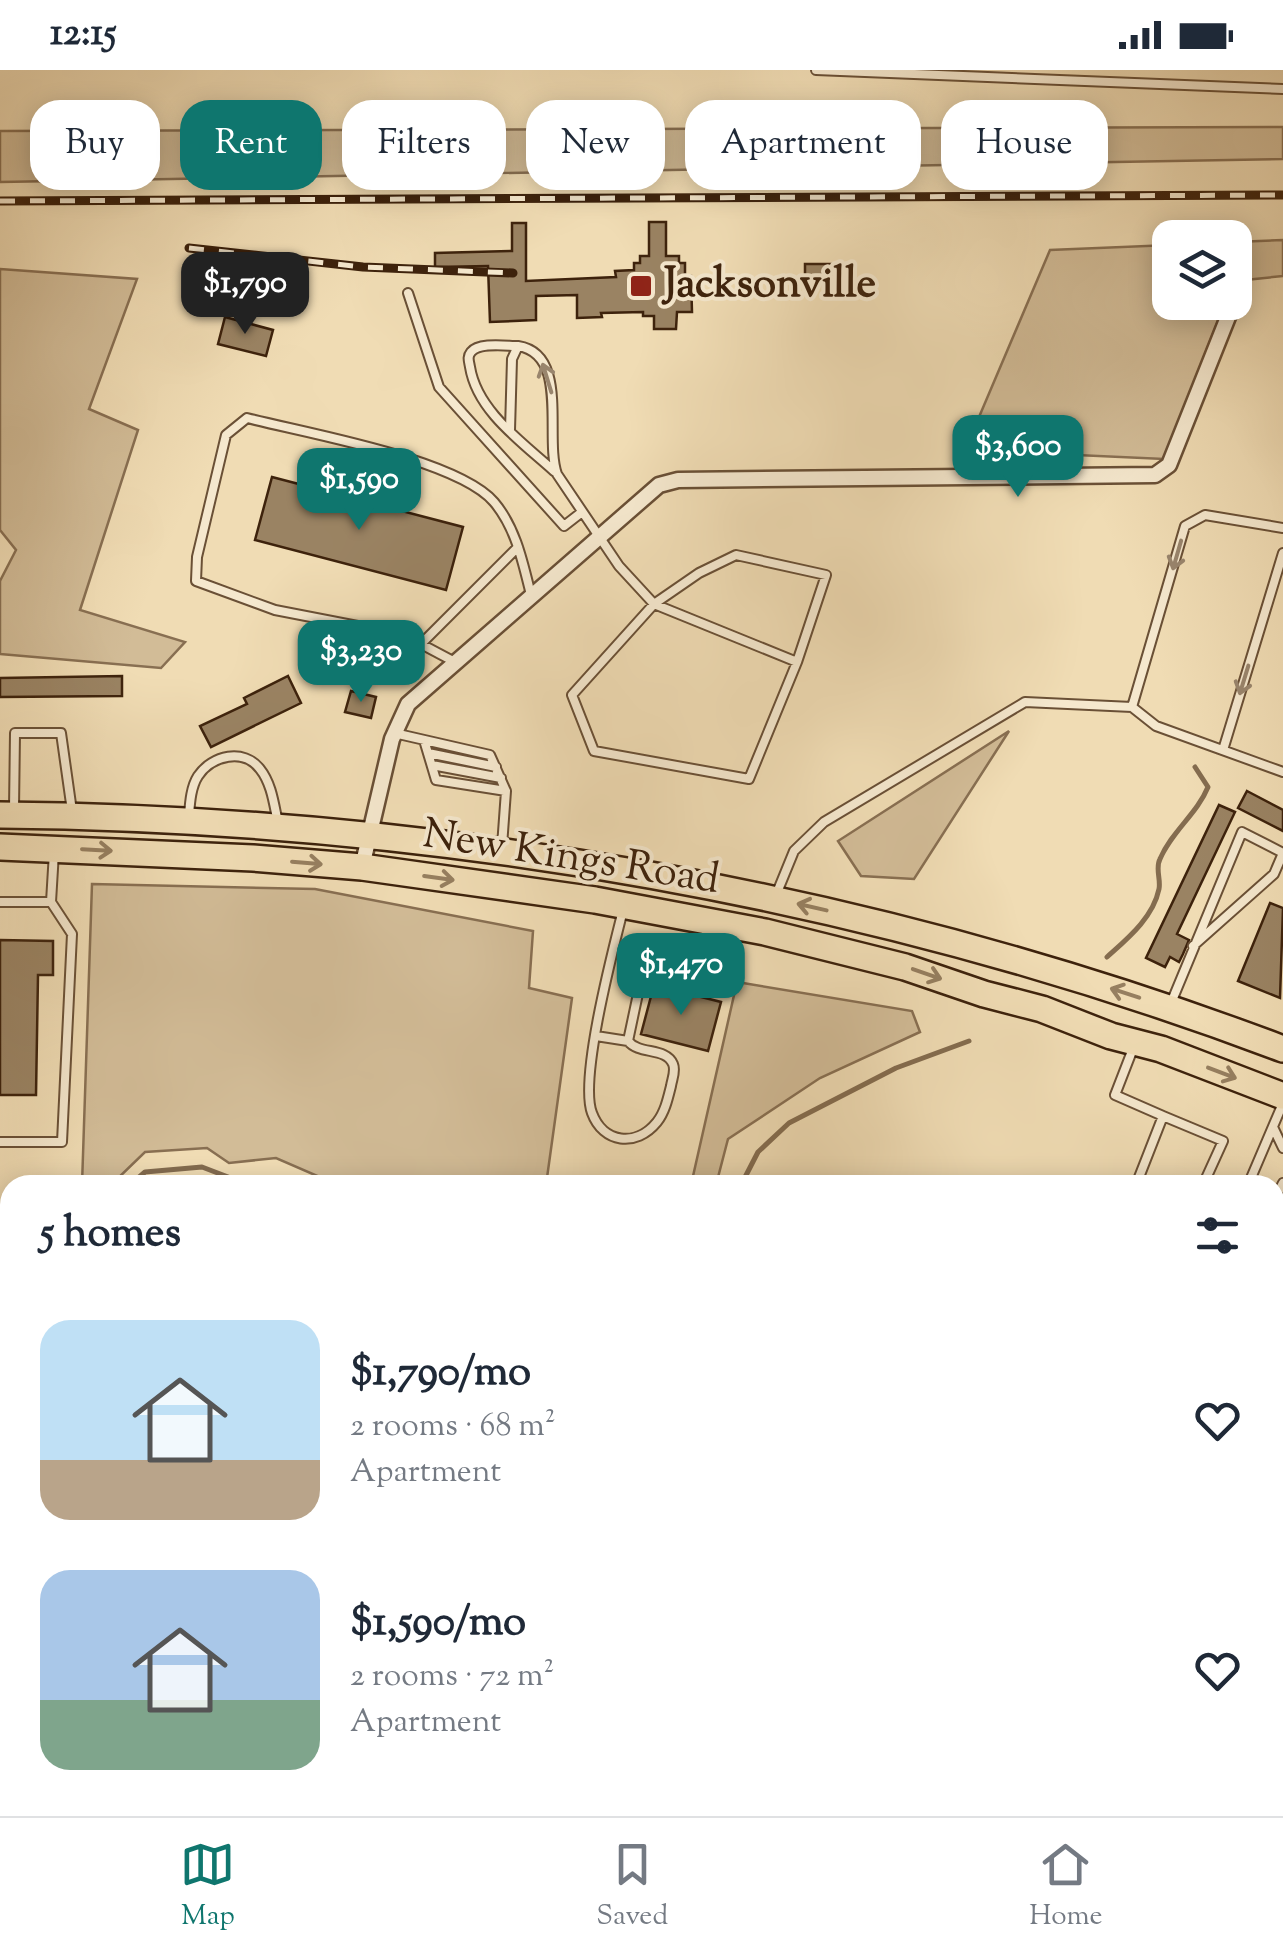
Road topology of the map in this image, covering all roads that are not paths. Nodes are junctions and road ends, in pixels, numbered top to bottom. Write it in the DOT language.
graph roads {
  1 [pos="816,70"];
  2 [pos="1283,90"];
  3 [pos="408,293"];
  4 [pos="1226,320"];
  5 [pos="518,346"];
  6 [pos="510,430"];
  7 [pos="557,474"];
  8 [pos="582,512"];
  9 [pos="1283,528"];
  10 [pos="598,536"];
  11 [pos="518,548"];
  12 [pos="1283,553"];
  13 [pos="531,595"];
  14 [pos="654,604"];
  15 [pos="421,644"];
  16 [pos="454,662"];
  17 [pos="797,662"];
  18 [pos="1132,707"];
  19 [pos="394,732"];
  20 [pos="424,740"];
  21 [pos="1223,750"];
  22 [pos="428,752"];
  23 [pos="432,765"];
  24 [pos="496,767"];
  25 [pos="1283,772"];
  26 [pos="501,778"];
  27 [pos="506,791"];
  28 [pos="7,815"];
  29 [pos="72,816"];
  30 [pos="188,821"];
  31 [pos="279,827"];
  32 [pos="370,833"];
  33 [pos="0,847"];
  34 [pos="54,848"];
  35 [pos="501,850"];
  36 [pos="362,867"];
  37 [pos="774,899"];
  38 [pos="0,902"];
  39 [pos="51,902"];
  40 [pos="624,905"];
  41 [pos="708,922"];
  42 [pos="765,932"];
  43 [pos="1193,946"];
  44 [pos="1170,1008"];
  45 [pos="596,1036"];
  46 [pos="628,1040"];
  47 [pos="1135,1042"];
  48 [pos="1283,1049"];
  49 [pos="1283,1100"];
  50 [pos="1163,1116"];
  51 [pos="1273,1128"];
  52 [pos="0,1142"];
  53 [pos="1283,1148"];
  54 [pos="1140,1175"];
  55 [pos="1207,1175"];
  56 [pos="1252,1175"];
  1 -- 2 [label="lane"];
  3 -- 8 [label="lane"];
  4 -- 10 [label="street"];
  5 -- 6 [label="lane"];
  5 -- 6 [label="lane"];
  7 -- 5 [label="lane, one-way"];
  6 -- 7 [label="lane"];
  7 -- 8 [label="lane"];
  8 -- 10 [label="lane"];
  9 -- 18 [label="lane, one-way"];
  10 -- 13 [label="street"];
  10 -- 14 [label="lane"];
  11 -- 13 [label="lane"];
  11 -- 15 [label="lane"];
  11 -- 15 [label="lane"];
  12 -- 21 [label="lane, one-way"];
  13 -- 16 [label="street"];
  14 -- 17 [label="lane"];
  14 -- 17 [label="lane"];
  14 -- 17 [label="lane"];
  15 -- 16 [label="lane"];
  16 -- 19 [label="street"];
  18 -- 21 [label="lane"];
  18 -- 37 [label="lane"];
  19 -- 20 [label="lane"];
  19 -- 32 [label="street"];
  20 -- 22 [label="lane"];
  20 -- 24 [label="lane"];
  21 -- 25 [label="lane"];
  22 -- 23 [label="lane"];
  22 -- 24 [label="lane"];
  23 -- 26 [label="lane"];
  23 -- 27 [label="lane"];
  24 -- 26 [label="lane"];
  26 -- 27 [label="lane"];
  27 -- 35 [label="lane"];
  28 -- 29 [label="highway, New Kings Road"];
  28 -- 29 [label="lane"];
  29 -- 30 [label="highway, New Kings Road"];
  30 -- 31 [label="highway, New Kings Road"];
  30 -- 31 [label="lane"];
  31 -- 32 [label="highway, New Kings Road"];
  32 -- 35 [label="highway, New Kings Road"];
  32 -- 36 [label="street"];
  33 -- 34 [label="highway, New Kings Road"];
  34 -- 36 [label="highway, New Kings Road, one-way"];
  34 -- 39 [label="lane"];
  35 -- 37 [label="highway, New Kings Road"];
  36 -- 40 [label="highway, New Kings Road, one-way"];
  37 -- 42 [label="street"];
  44 -- 37 [label="highway, New Kings Road, one-way"];
  38 -- 39 [label="lane"];
  39 -- 52 [label="lane"];
  40 -- 41 [label="highway, New Kings Road"];
  40 -- 45 [label="lane"];
  41 -- 42 [label="highway, New Kings Road"];
  41 -- 46 [label="lane"];
  42 -- 47 [label="highway, New Kings Road, one-way"];
  43 -- 43 [label="lane"];
  43 -- 44 [label="lane"];
  44 -- 48 [label="highway, New Kings Road"];
  45 -- 46 [label="lane"];
  45 -- 46 [label="lane"];
  47 -- 49 [label="highway, New Kings Road, one-way"];
  47 -- 50 [label="lane"];
  49 -- 51 [label="lane"];
  50 -- 54 [label="lane"];
  50 -- 55 [label="lane"];
  51 -- 53 [label="lane"];
  51 -- 56 [label="lane"];
}
